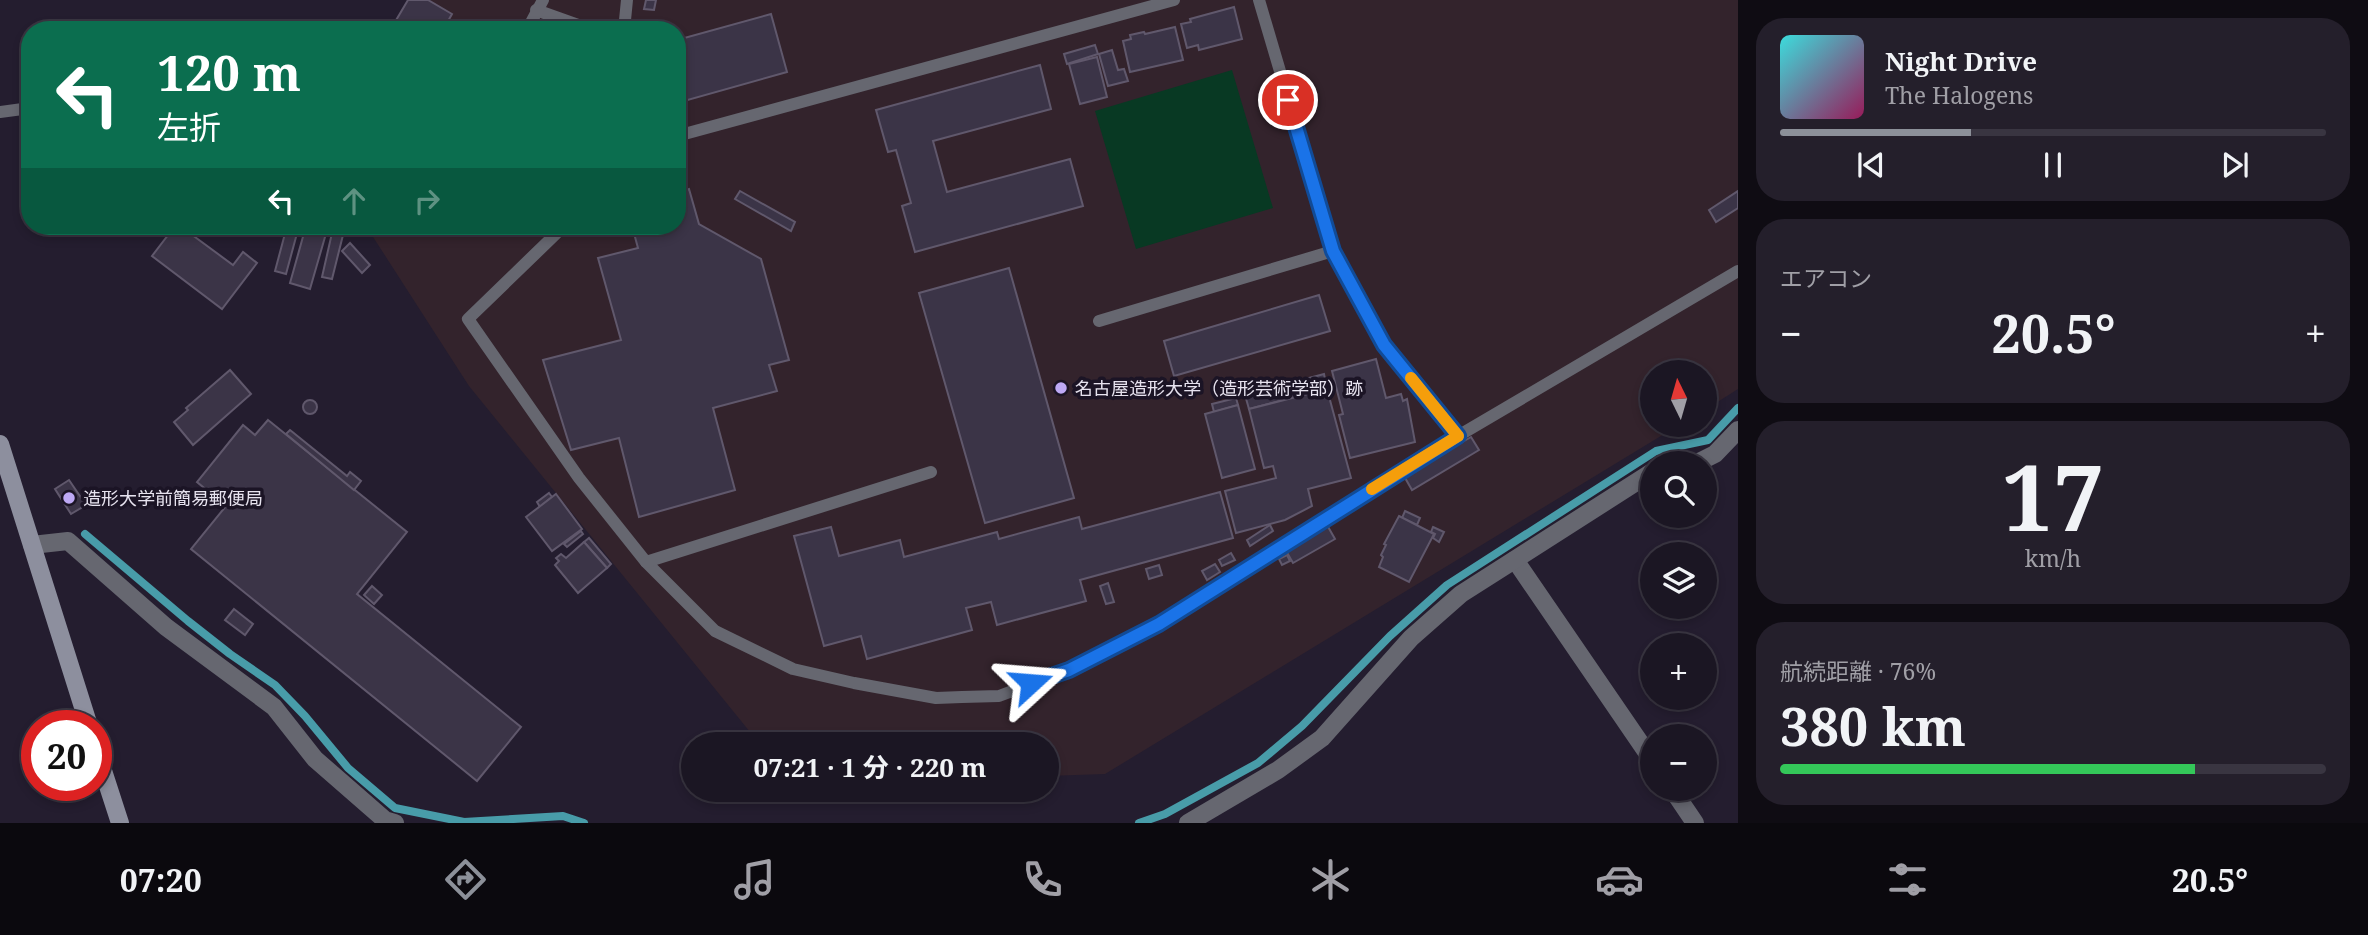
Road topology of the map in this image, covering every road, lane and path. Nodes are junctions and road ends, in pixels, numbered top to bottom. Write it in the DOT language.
graph roads {
  1 [pos="627,0"];
  2 [pos="1174,0"];
  3 [pos="1259,0"];
  4 [pos="540,5"];
  5 [pos="532,21"];
  6 [pos="573,21"];
  7 [pos="625,21"];
  8 [pos="21,109"];
  9 [pos="0,112"];
  10 [pos="686,134"];
  11 [pos="555,235"];
  12 [pos="1333,251"];
  13 [pos="1738,271"];
  14 [pos="1099,321"];
  15 [pos="1738,430"];
  16 [pos="1458,436"];
  17 [pos="0,444"];
  18 [pos="1717,452"];
  19 [pos="931,472"];
  20 [pos="1640,480"];
  21 [pos="32,545"];
  22 [pos="1515,560"];
  23 [pos="646,562"];
  24 [pos="84,710"];
  25 [pos="1640,742"];
  26 [pos="112,798"];
  27 [pos="1680,801"];
  28 [pos="120,823"];
  29 [pos="395,823"];
  30 [pos="1188,823"];
  31 [pos="1695,823"];
  1 -- 7 [label="lane"];
  2 -- 10 [label="lane"];
  3 -- 12 [label="lane"];
  4 -- 5 [label="lane"];
  4 -- 6 [label="lane"];
  8 -- 9 [label="lane"];
  11 -- 23 [label="lane"];
  12 -- 14 [label="lane"];
  12 -- 16 [label="lane"];
  13 -- 16 [label="lane"];
  15 -- 18 [label="street"];
  16 -- 23 [label="lane"];
  17 -- 21 [label="street"];
  19 -- 23 [label="lane"];
  20 -- 22 [label="street"];
  21 -- 24 [label="street"];
  21 -- 29 [label="street"];
  22 -- 25 [label="street"];
  22 -- 30 [label="street"];
  26 -- 28 [label="street"];
  27 -- 31 [label="street"];
}
